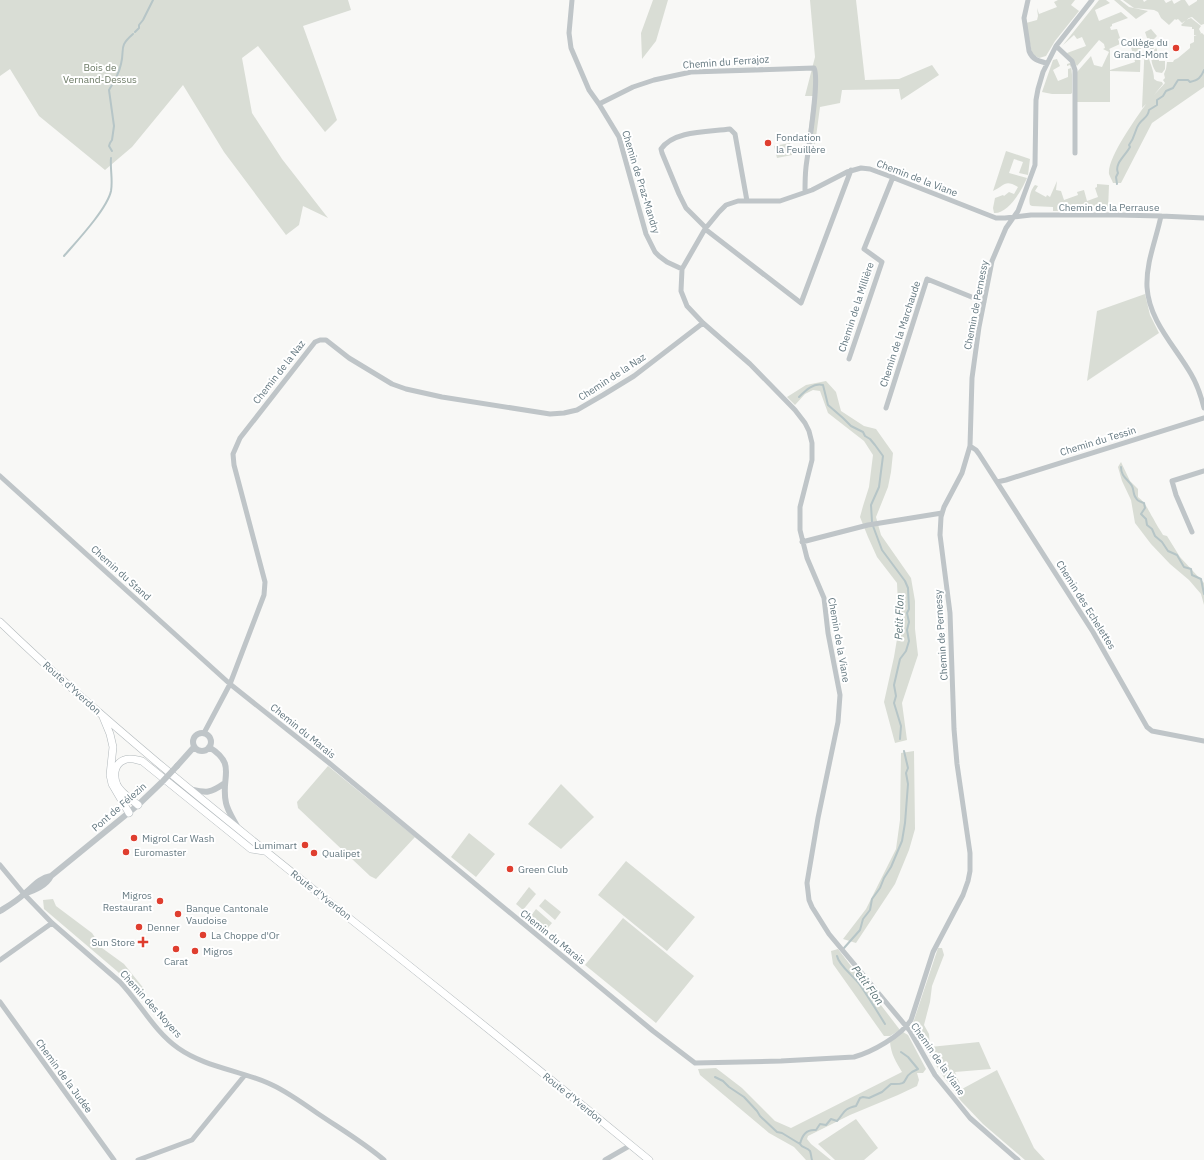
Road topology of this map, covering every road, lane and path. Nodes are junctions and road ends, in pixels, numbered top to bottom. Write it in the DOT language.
graph roads {
  1 [pos="572,0"];
  2 [pos="1028,0"];
  3 [pos="1092,0"];
  4 [pos="1056,46"];
  5 [pos="1046,63"];
  6 [pos="599,104"];
  7 [pos="1075,152"];
  8 [pos="851,170"];
  9 [pos="893,177"];
  10 [pos="805,192"];
  11 [pos="747,201"];
  12 [pos="1161,216"];
  13 [pos="1014,217"];
  14 [pos="1204,218"];
  15 [pos="706,229"];
  16 [pos="682,269"];
  17 [pos="984,302"];
  18 [pos="703,323"];
  19 [pos="849,359"];
  20 [pos="886,408"];
  21 [pos="1204,408"];
  22 [pos="1204,418"];
  23 [pos="970,446"];
  24 [pos="1204,471"];
  25 [pos="0,476"];
  26 [pos="997,482"];
  27 [pos="942,513"];
  28 [pos="1192,532"];
  29 [pos="802,542"];
  30 [pos="0,622"];
  31 [pos="230,684"];
  32 [pos="102,715"];
  33 [pos="204,733"];
  34 [pos="1204,741"];
  35 [pos="194,746"];
  36 [pos="209,747"];
  37 [pos="225,783"];
  38 [pos="188,788"];
  39 [pos="138,805"];
  40 [pos="128,813"];
  41 [pos="239,830"];
  42 [pos="266,852"];
  43 [pos="0,866"];
  44 [pos="24,894"];
  45 [pos="0,911"];
  46 [pos="52,923"];
  47 [pos="0,960"];
  48 [pos="0,1002"];
  49 [pos="905,1027"];
  50 [pos="245,1075"];
  51 [pos="631,1145"];
  52 [pos="114,1160"];
  53 [pos="138,1160"];
  54 [pos="384,1160"];
  55 [pos="605,1160"];
  56 [pos="649,1160"];
  57 [pos="1018,1160"];
  1 -- 6 [label="street, Chemin de Praz-Mandry"];
  2 -- 5 [label="street"];
  3 -- 4 [label="street, Chemin de Pernessy"];
  4 -- 5 [label="street, Chemin de Pernessy"];
  4 -- 7 [label="street"];
  5 -- 13 [label="street, Chemin de Pernessy"];
  6 -- 10 [label="street, Chemin du Ferrajoz"];
  6 -- 16 [label="street, Chemin de Praz-Mandry"];
  8 -- 9 [label="street, Chemin de la Viane"];
  8 -- 10 [label="street, Chemin de la Viane"];
  8 -- 15 [label="street"];
  9 -- 13 [label="street, Chemin de la Viane"];
  9 -- 19 [label="street, Chemin de la Millière"];
  10 -- 11 [label="street, Chemin de la Viane"];
  11 -- 15 [label="street, Chemin de la Viane"];
  11 -- 15 [label="street"];
  12 -- 13 [label="street, Chemin de la Perrause"];
  12 -- 14 [label="street, Chemin de la Perrause"];
  12 -- 21 [label="street"];
  13 -- 17 [label="street, Chemin de Pernessy"];
  15 -- 16 [label="street, Chemin de la Viane"];
  16 -- 18 [label="street, Chemin de la Viane"];
  17 -- 20 [label="street, Chemin de la Marchaude"];
  17 -- 23 [label="street, Chemin de Pernessy"];
  18 -- 29 [label="street, Chemin de la Viane"];
  18 -- 31 [label="street, Chemin de la Naz"];
  22 -- 26 [label="street, Chemin du Tessin"];
  23 -- 26 [label="street, Chemin des Echelettes"];
  23 -- 27 [label="street, Chemin de Pernessy"];
  24 -- 28 [label="street"];
  25 -- 31 [label="street, Chemin du Stand"];
  26 -- 34 [label="street, Chemin des Echelettes"];
  27 -- 29 [label="street"];
  27 -- 49 [label="street, Chemin de Pernessy"];
  29 -- 49 [label="street, Chemin de la Viane"];
  30 -- 32 [label="main road, Route d'Yverdon"];
  31 -- 33 [label="street"];
  31 -- 49 [label="street, Chemin du Marais"];
  32 -- 38 [label="main road, Route d'Yverdon"];
  32 -- 40 [label="main road"];
  33 -- 35 [label="street"];
  33 -- 36 [label="street"];
  35 -- 36 [label="street"];
  35 -- 39 [label="street, Pont de Félezin, bridge"];
  36 -- 37 [label="street"];
  37 -- 38 [label="street"];
  37 -- 41 [label="street"];
  38 -- 41 [label="main road, Route d'Yverdon"];
  39 -- 40 [label="street, Pont de Félezin"];
  39 -- 42 [label="main road"];
  40 -- 44 [label="street, Pont de Félezin"];
  41 -- 42 [label="main road, Route d'Yverdon"];
  42 -- 51 [label="main road, Route d'Yverdon"];
  43 -- 44 [label="street, Chemin des Noyers"];
  44 -- 45 [label="street, Pont de Félezin"];
  44 -- 46 [label="street, Chemin des Noyers"];
  46 -- 47 [label="street"];
  46 -- 50 [label="street, Chemin des Noyers"];
  48 -- 52 [label="street, Chemin de la Judée"];
  49 -- 57 [label="street, Chemin de la Viane"];
  50 -- 53 [label="street"];
  50 -- 54 [label="street, Chemin des Noyers"];
  51 -- 55 [label="street"];
  51 -- 56 [label="main road, Route d'Yverdon"];
}
